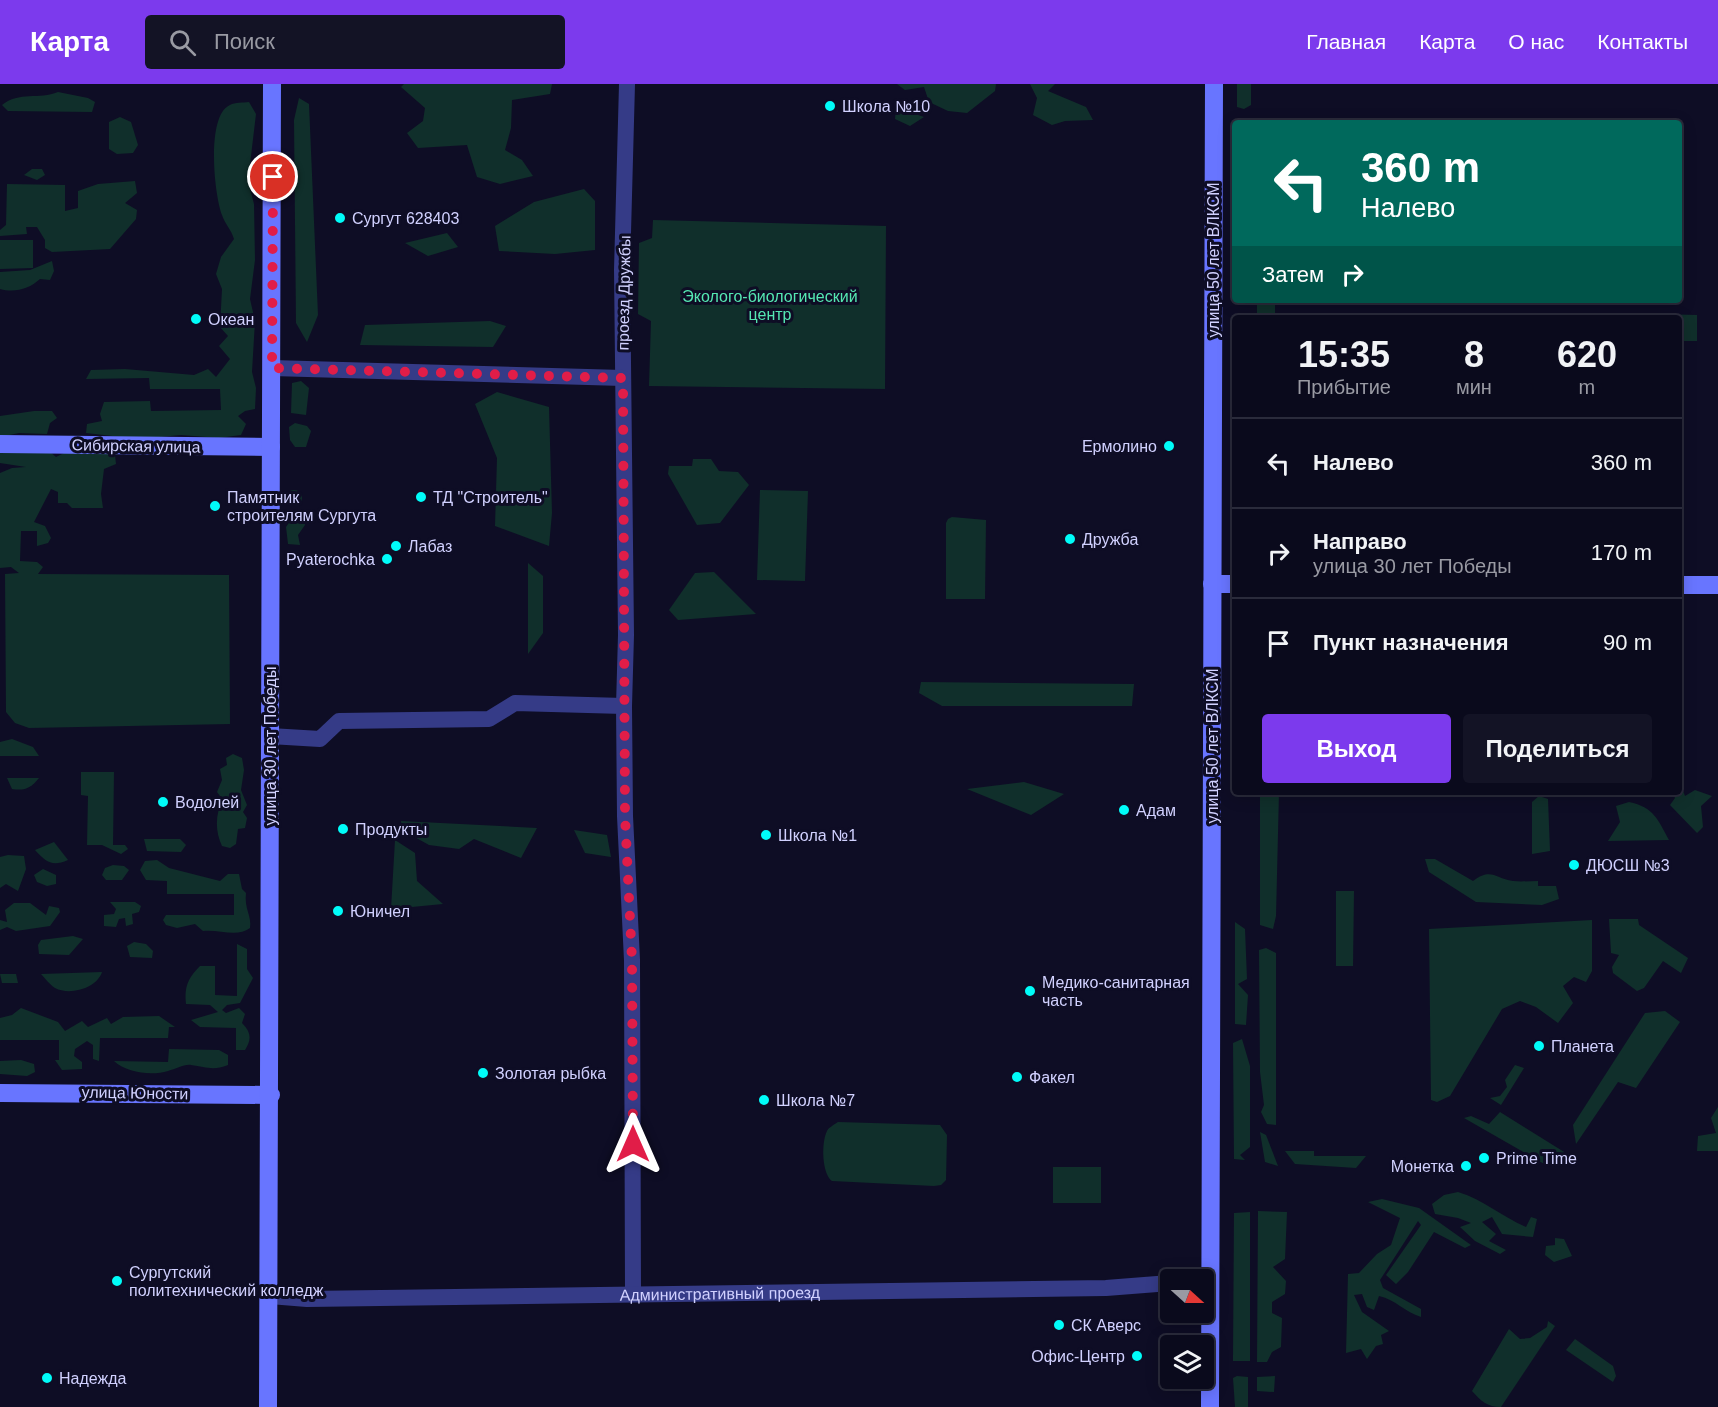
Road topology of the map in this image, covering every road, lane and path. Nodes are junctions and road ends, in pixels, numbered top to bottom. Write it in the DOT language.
graph roads {
  1 [pos="272,84"];
  2 [pos="627,84"];
  3 [pos="1214,84"];
  4 [pos="272,368"];
  5 [pos="623,378"];
  6 [pos="0,444"];
  7 [pos="271,447"];
  8 [pos="1212,584"];
  9 [pos="1232,584"];
  10 [pos="1682,585"];
  11 [pos="1718,585"];
  12 [pos="624,706"];
  13 [pos="270,736"];
  14 [pos="0,1093"];
  15 [pos="271,1095"];
  16 [pos="1209,1269"];
  17 [pos="1160,1284"];
  18 [pos="633,1294"];
  19 [pos="270,1296"];
  20 [pos="1209,1323"];
  21 [pos="268,1407"];
  22 [pos="1210,1407"];
  1 -- 4 [label="main road, улица 30 лет Победы"];
  2 -- 5 [label="street, проезд Дружбы"];
  3 -- 8 [label="main road, улица 50 лет ВЛКСМ"];
  4 -- 5 [label="street"];
  4 -- 7 [label="main road, улица 30 лет Победы"];
  5 -- 12 [label="street, проезд Дружбы"];
  6 -- 7 [label="main road, Сибирская улица"];
  7 -- 13 [label="main road, улица 30 лет Победы"];
  8 -- 9 [label="main road"];
  8 -- 16 [label="main road, улица 50 лет ВЛКСМ"];
  10 -- 11 [label="main road"];
  12 -- 13 [label="street"];
  12 -- 18 [label="street, проезд Дружбы"];
  13 -- 15 [label="main road, улица 30 лет Победы"];
  14 -- 15 [label="main road, улица Юности"];
  15 -- 19 [label="main road, улица 30 лет Победы"];
  17 -- 18 [label="street, Административный проезд"];
  18 -- 19 [label="street, Административный проезд"];
  19 -- 21 [label="main road, улица 30 лет Победы"];
  20 -- 22 [label="main road, улица 50 лет ВЛКСМ"];
}
